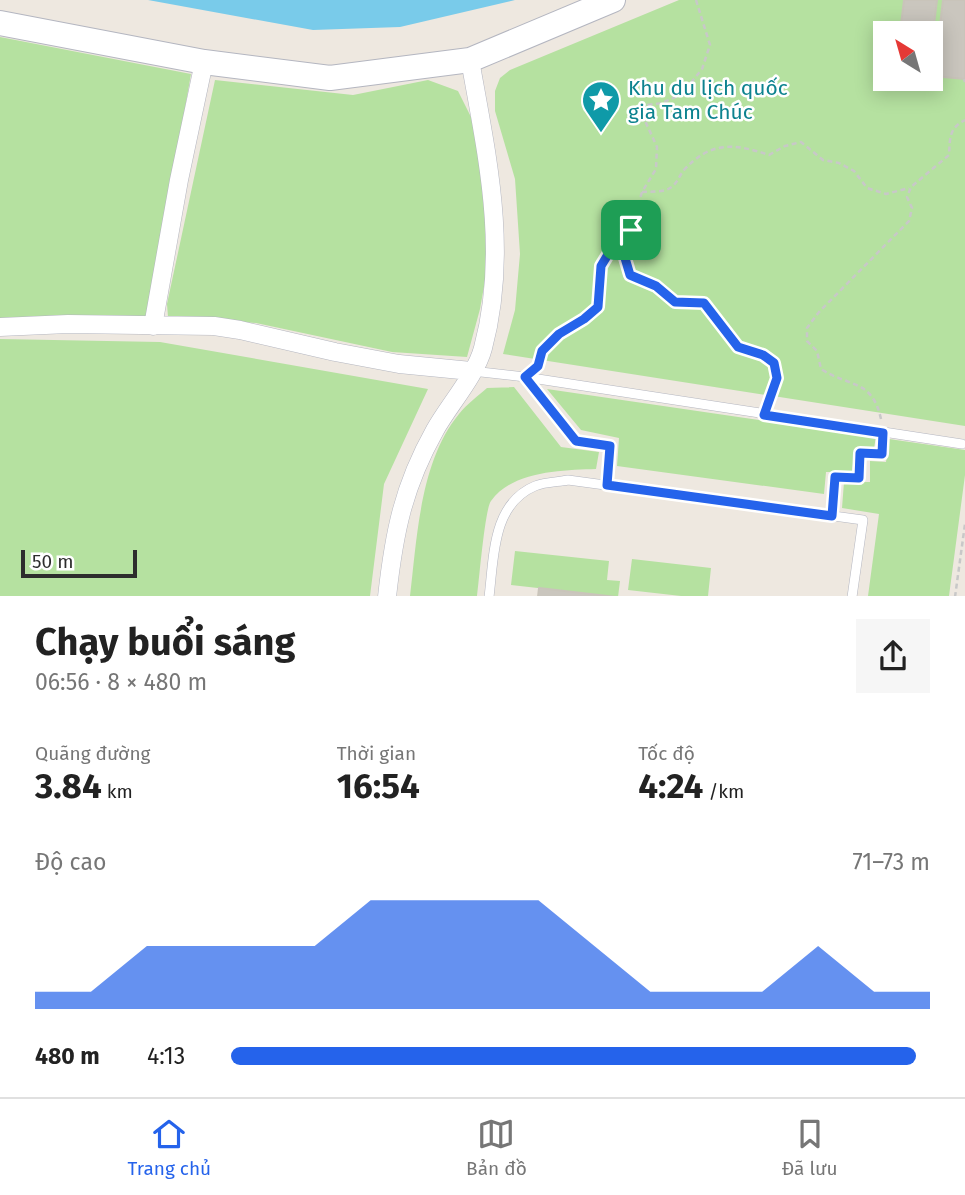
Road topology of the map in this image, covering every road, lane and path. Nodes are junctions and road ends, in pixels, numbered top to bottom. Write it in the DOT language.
graph roads {
  1 [pos="612,0"];
  2 [pos="696,0"];
  3 [pos="0,23"];
  4 [pos="470,60"];
  5 [pos="204,62"];
  6 [pos="965,120"];
  7 [pos="911,187"];
  8 [pos="642,192"];
  9 [pos="631,230"];
  10 [pos="153,326"];
  11 [pos="0,327"];
  12 [pos="471,371"];
  13 [pos="525,377"];
  14 [pos="764,415"];
  15 [pos="883,433"];
  16 [pos="962,444"];
  17 [pos="607,485"];
  18 [pos="832,516"];
  19 [pos="965,524"];
  20 [pos="387,596"];
  21 [pos="489,596"];
  22 [pos="852,596"];
  23 [pos="955,596"];
  1 -- 4 [label="street"];
  2 -- 8 [label="path"];
  3 -- 5 [label="street"];
  4 -- 5 [label="street"];
  4 -- 12 [label="street"];
  5 -- 10 [label="street"];
  6 -- 7 [label="path"];
  7 -- 8 [label="path"];
  7 -- 15 [label="path"];
  8 -- 9 [label="path"];
  9 -- 13 [label="path"];
  9 -- 14 [label="path"];
  10 -- 11 [label="street"];
  10 -- 12 [label="street"];
  12 -- 13 [label="lane"];
  12 -- 20 [label="street"];
  13 -- 14 [label="lane"];
  13 -- 17 [label="path"];
  14 -- 15 [label="lane"];
  15 -- 16 [label="lane"];
  15 -- 18 [label="path"];
  17 -- 18 [label="lane"];
  17 -- 21 [label="lane"];
  18 -- 22 [label="lane"];
  19 -- 23 [label="path"];
}
